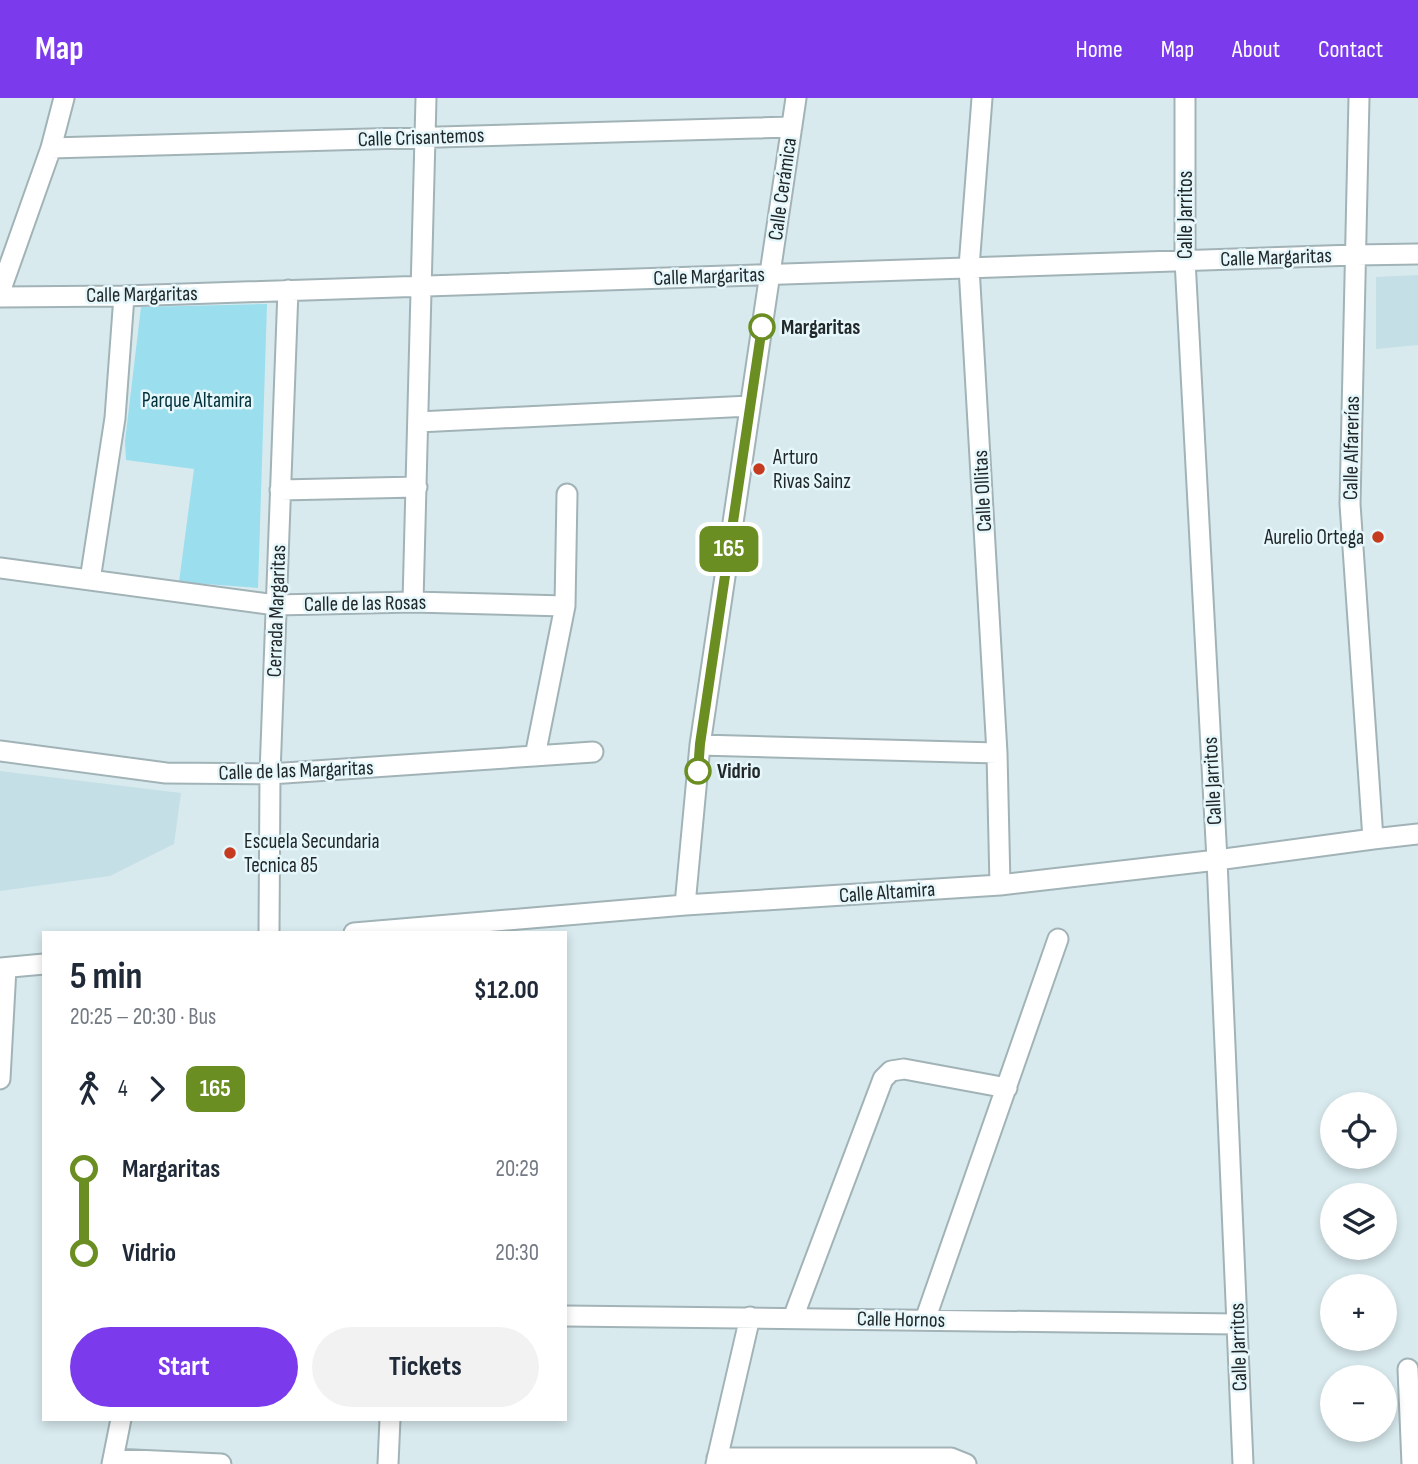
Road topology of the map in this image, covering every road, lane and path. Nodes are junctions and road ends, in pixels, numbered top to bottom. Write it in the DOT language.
graph roads {
  1 [pos="64,98"];
  2 [pos="426,98"];
  3 [pos="796,98"];
  4 [pos="982,98"];
  5 [pos="1185,98"];
  6 [pos="1359,98"];
  7 [pos="792,127"];
  8 [pos="425,137"];
  9 [pos="51,148"];
  10 [pos="1418,254"];
  11 [pos="1356,255"];
  12 [pos="1185,260"];
  13 [pos="969,267"];
  14 [pos="770,274"];
  15 [pos="421,286"];
  16 [pos="288,290"];
  17 [pos="0,294"];
  18 [pos="124,296"];
  19 [pos="750,406"];
  20 [pos="418,422"];
  21 [pos="417,487"];
  22 [pos="281,489"];
  23 [pos="567,494"];
  24 [pos="0,568"];
  25 [pos="90,580"];
  26 [pos="413,602"];
  27 [pos="276,605"];
  28 [pos="565,606"];
  29 [pos="700,744"];
  30 [pos="0,751"];
  31 [pos="593,752"];
  32 [pos="997,753"];
  33 [pos="535,756"];
  34 [pos="270,774"];
  35 [pos="1418,834"];
  36 [pos="1373,839"];
  37 [pos="1217,860"];
  38 [pos="1000,885"];
  39 [pos="685,905"];
  40 [pos="269,931"];
  41 [pos="378,931"];
  42 [pos="1058,939"];
  43 [pos="42,964"];
  44 [pos="3,968"];
  45 [pos="0,1079"];
  46 [pos="1007,1088"];
  47 [pos="567,1316"];
  48 [pos="750,1317"];
  49 [pos="793,1318"];
  50 [pos="925,1320"];
  51 [pos="1237,1324"];
  52 [pos="1408,1369"];
  53 [pos="121,1421"];
  54 [pos="390,1421"];
  55 [pos="716,1461"];
  56 [pos="112,1462"];
  57 [pos="221,1464"];
  58 [pos="388,1464"];
  59 [pos="966,1464"];
  60 [pos="1243,1464"];
  61 [pos="1412,1464"];
  1 -- 9 [label="street"];
  2 -- 8 [label="street"];
  3 -- 7 [label="street, Calle Cerámica"];
  4 -- 13 [label="street, Calle Ollitas"];
  5 -- 12 [label="street, Calle Jarritos"];
  6 -- 11 [label="street, Calle Alfarerías"];
  7 -- 8 [label="street, Calle Crisantemos"];
  7 -- 14 [label="street, Calle Cerámica"];
  8 -- 9 [label="street, Calle Crisantemos"];
  8 -- 15 [label="street"];
  9 -- 17 [label="street"];
  10 -- 11 [label="street, Calle Margaritas"];
  11 -- 12 [label="street, Calle Margaritas"];
  11 -- 36 [label="street, Calle Alfarerías"];
  12 -- 13 [label="street, Calle Margaritas"];
  12 -- 37 [label="street, Calle Jarritos"];
  13 -- 14 [label="street, Calle Margaritas"];
  13 -- 32 [label="street, Calle Ollitas"];
  14 -- 15 [label="street, Calle Margaritas"];
  14 -- 19 [label="street, Calle Cerámica"];
  15 -- 16 [label="street, Calle Margaritas"];
  15 -- 20 [label="street"];
  16 -- 18 [label="street, Calle Margaritas"];
  16 -- 22 [label="street, Cerrada Margaritas"];
  17 -- 18 [label="street, Calle Margaritas"];
  18 -- 25 [label="street"];
  19 -- 20 [label="street"];
  19 -- 29 [label="street, Calle Cerámica"];
  20 -- 21 [label="street"];
  21 -- 22 [label="street"];
  21 -- 26 [label="street"];
  22 -- 27 [label="street, Cerrada Margaritas"];
  23 -- 28 [label="street"];
  24 -- 25 [label="street, Calle de las Rosas"];
  25 -- 27 [label="street, Calle de las Rosas"];
  26 -- 27 [label="street, Calle de las Rosas"];
  26 -- 28 [label="street, Calle de las Rosas"];
  27 -- 34 [label="street, Cerrada Margaritas"];
  28 -- 33 [label="street"];
  29 -- 32 [label="street"];
  29 -- 39 [label="street, Calle Cerámica"];
  30 -- 34 [label="street, Calle de las Margaritas"];
  31 -- 33 [label="street, Calle de las Margaritas"];
  32 -- 38 [label="street, Calle Ollitas"];
  33 -- 34 [label="street, Calle de las Margaritas"];
  34 -- 40 [label="street, Cerrada Margaritas"];
  35 -- 36 [label="street, Calle Altamira"];
  36 -- 37 [label="street, Calle Altamira"];
  37 -- 38 [label="street, Calle Altamira"];
  37 -- 51 [label="street, Calle Jarritos"];
  38 -- 39 [label="street, Calle Altamira"];
  39 -- 41 [label="street, Calle Altamira"];
  42 -- 46 [label="street"];
  43 -- 44 [label="street"];
  44 -- 45 [label="street"];
  46 -- 49 [label="street"];
  46 -- 50 [label="street"];
  47 -- 48 [label="street, Calle Hornos"];
  48 -- 49 [label="street, Calle Hornos"];
  48 -- 55 [label="street"];
  49 -- 50 [label="street, Calle Hornos"];
  50 -- 51 [label="street, Calle Hornos"];
  51 -- 60 [label="street, Calle Jarritos"];
  52 -- 61 [label="street"];
  53 -- 56 [label="street"];
  54 -- 58 [label="street"];
  55 -- 59 [label="street"];
  56 -- 57 [label="street"];
}
